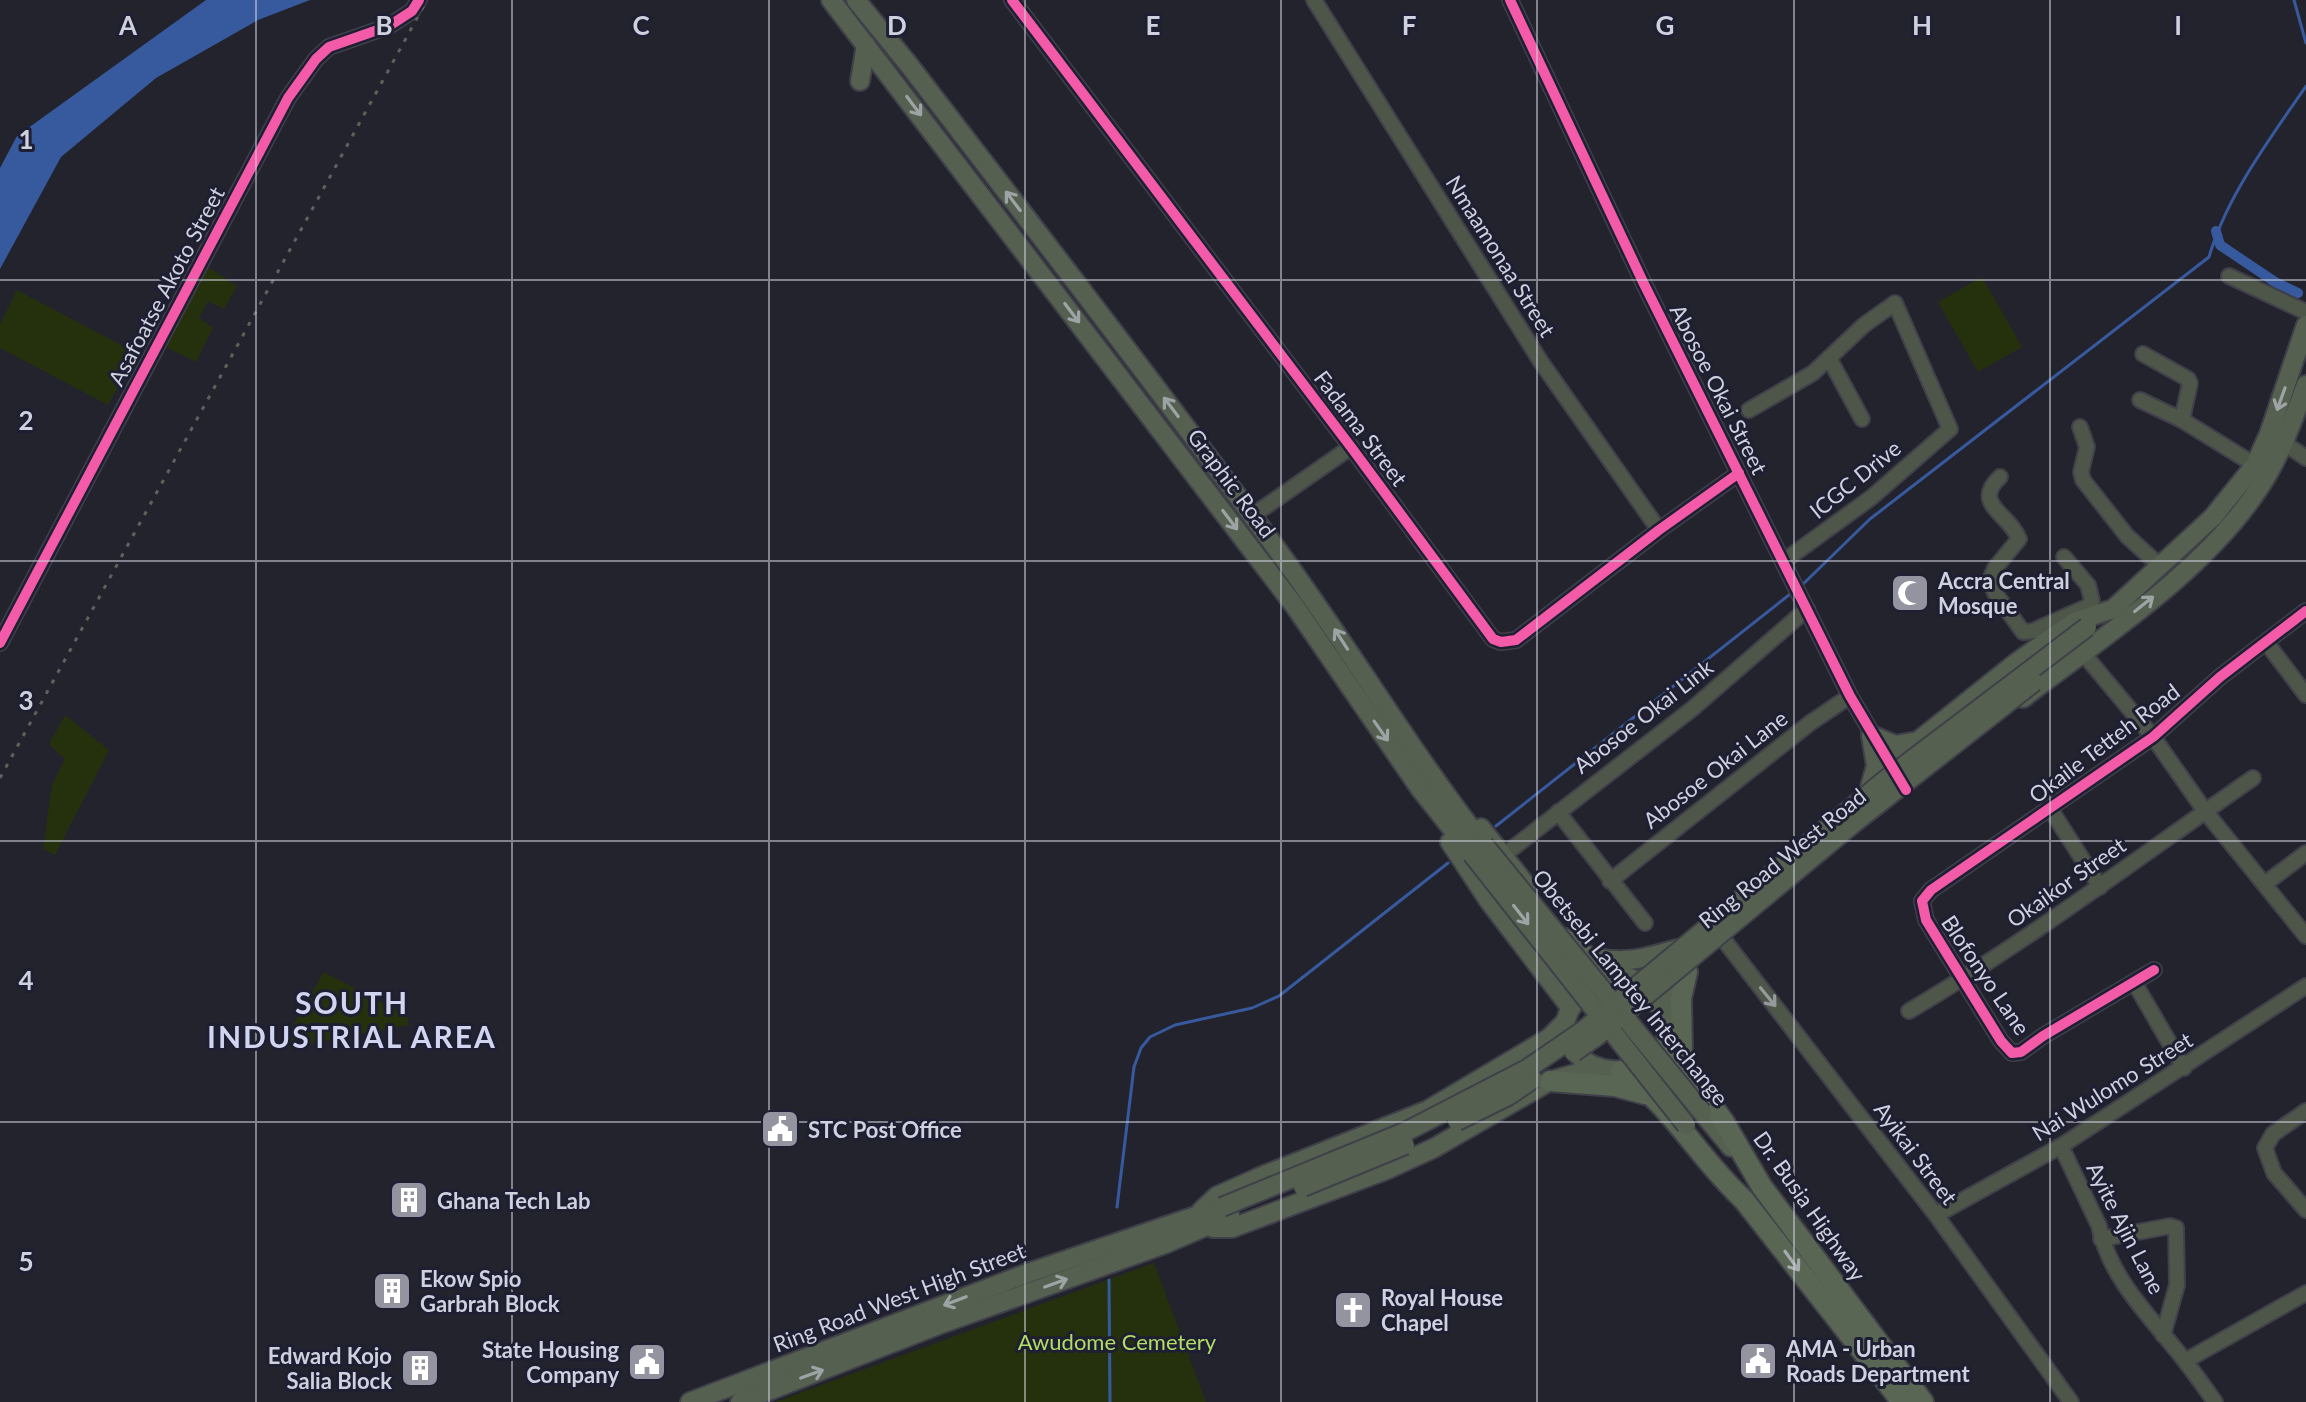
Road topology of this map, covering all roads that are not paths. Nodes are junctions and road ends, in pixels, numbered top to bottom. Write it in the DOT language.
graph roads {
  1 [pos="419,0"];
  2 [pos="1012,0"];
  3 [pos="1314,0"];
  4 [pos="1510,0"];
  5 [pos="859,1"];
  6 [pos="836,8"];
  7 [pos="866,45"];
  8 [pos="896,82"];
  9 [pos="2229,276"];
  10 [pos="2306,312"];
  11 [pos="2306,325"];
  12 [pos="2143,354"];
  13 [pos="1829,358"];
  14 [pos="2306,385"];
  15 [pos="2140,400"];
  16 [pos="1749,410"];
  17 [pos="1862,419"];
  18 [pos="2182,420"];
  19 [pos="2080,427"];
  20 [pos="2284,443"];
  21 [pos="1351,447"];
  22 [pos="2306,458"];
  23 [pos="2255,465"];
  24 [pos="1739,473"];
  25 [pos="2000,477"];
  26 [pos="1252,516"];
  27 [pos="1659,530"];
  28 [pos="2064,557"];
  29 [pos="1787,567"];
  30 [pos="2161,567"];
  31 [pos="2092,601"];
  32 [pos="1806,608"];
  33 [pos="2111,611"];
  34 [pos="2306,611"];
  35 [pos="2092,637"];
  36 [pos="2266,642"];
  37 [pos="0,643"];
  38 [pos="2306,695"];
  39 [pos="1850,696"];
  40 [pos="1871,735"];
  41 [pos="2153,737"];
  42 [pos="1918,741"];
  43 [pos="1891,765"];
  44 [pos="2253,778"];
  45 [pos="1870,788"];
  46 [pos="1906,790"];
  47 [pos="2051,810"];
  48 [pos="1847,811"];
  49 [pos="2205,811"];
  50 [pos="1558,812"];
  51 [pos="1456,822"];
  52 [pos="1478,850"];
  53 [pos="2306,853"];
  54 [pos="1504,855"];
  55 [pos="1610,881"];
  56 [pos="2266,883"];
  57 [pos="2100,887"];
  58 [pos="1922,901"];
  59 [pos="1645,923"];
  60 [pos="1720,935"];
  61 [pos="2306,936"];
  62 [pos="1677,949"];
  63 [pos="1588,956"];
  64 [pos="2154,970"];
  65 [pos="1687,972"];
  66 [pos="1627,977"];
  67 [pos="1964,979"];
  68 [pos="2134,982"];
  69 [pos="2306,986"];
  70 [pos="1660,1007"];
  71 [pos="1909,1011"];
  72 [pos="1568,1015"];
  73 [pos="1667,1032"];
  74 [pos="1590,1033"];
  75 [pos="1683,1066"];
  76 [pos="1598,1067"];
  77 [pos="2184,1068"];
  78 [pos="1621,1071"];
  79 [pos="1550,1081"];
  80 [pos="1655,1099"];
  81 [pos="2306,1111"];
  82 [pos="2061,1146"];
  83 [pos="1762,1187"];
  84 [pos="1744,1200"];
  85 [pos="2306,1210"];
  86 [pos="1936,1215"];
  87 [pos="1200,1221"];
  88 [pos="2101,1239"];
  89 [pos="1138,1244"];
  90 [pos="2306,1293"];
  91 [pos="2163,1335"];
  92 [pos="2185,1361"];
  93 [pos="1879,1374"];
  94 [pos="690,1402"];
  95 [pos="740,1402"];
  96 [pos="1893,1402"];
  97 [pos="1902,1402"];
  98 [pos="1923,1402"];
  99 [pos="2071,1402"];
  100 [pos="2215,1402"];
  1 -- 37 [label="street, Asafoatse Akoto Street"];
  2 -- 21 [label="street, Fadama Street"];
  3 -- 27 [label="street, Nmaamonaa Street"];
  4 -- 24 [label="street, Abosoe Okai Street"];
  5 -- 6 [label="street"];
  26 -- 5 [label="main road, Graphic Road, one-way"];
  6 -- 7 [label="main road, Graphic Road"];
  7 -- 8 [label="main road, Graphic Road"];
  7 -- 8 [label="main road"];
  8 -- 51 [label="main road, Graphic Road, one-way"];
  9 -- 10 [label="street"];
  11 -- 23 [label="main road, Ring Road West Road, one-way"];
  12 -- 18 [label="street"];
  13 -- 16 [label="street"];
  13 -- 17 [label="street"];
  13 -- 29 [label="street, ICGC Drive"];
  14 -- 20 [label="main road, Ring Road West Road"];
  15 -- 18 [label="street"];
  18 -- 23 [label="street"];
  19 -- 30 [label="street"];
  20 -- 22 [label="street"];
  35 -- 20 [label="main road, Ring Road West Road, one-way"];
  21 -- 26 [label="street"];
  21 -- 27 [label="street, Fadama Street"];
  23 -- 30 [label="main road, Ring Road West Road"];
  24 -- 27 [label="street, Fadama Street"];
  24 -- 29 [label="street, Abosoe Okai Street"];
  25 -- 31 [label="street"];
  51 -- 26 [label="main road, Graphic Road, one-way"];
  28 -- 31 [label="street"];
  29 -- 32 [label="street, Abosoe Okai Street"];
  30 -- 33 [label="main road, Ring Road West Road"];
  31 -- 33 [label="street"];
  32 -- 39 [label="street, Abosoe Okai Street"];
  32 -- 50 [label="street, Abosoe Okai Link"];
  33 -- 35 [label="main road"];
  33 -- 42 [label="main road, Ring Road West Road"];
  34 -- 36 [label="street, Okaile Tetteh Road"];
  35 -- 41 [label="street"];
  35 -- 46 [label="main road, Ring Road West Road"];
  35 -- 48 [label="main road, Ring Road West Road, bridge"];
  35 -- 74 [label="main road, Ring Road West Road, bridge"];
  36 -- 38 [label="street"];
  36 -- 41 [label="street, Okaile Tetteh Road"];
  39 -- 40 [label="street, Abosoe Okai Street"];
  39 -- 55 [label="street, Abosoe Okai Lane"];
  40 -- 42 [label="main road"];
  40 -- 43 [label="street, Abosoe Okai Street"];
  40 -- 45 [label="main road"];
  41 -- 47 [label="street, Okaile Tetteh Road"];
  41 -- 49 [label="street"];
  42 -- 43 [label="main road, Ring Road West Road"];
  43 -- 45 [label="main road, Ring Road West Road"];
  43 -- 46 [label="street, Abosoe Okai Street"];
  44 -- 49 [label="street, Okaikor Street"];
  45 -- 48 [label="main road, Ring Road West Road"];
  46 -- 60 [label="main road, Ring Road West Road"];
  47 -- 57 [label="street"];
  47 -- 58 [label="street, Okaile Tetteh Road"];
  48 -- 62 [label="main road, Ring Road West Road"];
  48 -- 74 [label="main road, Ring Road West Road, bridge"];
  49 -- 56 [label="street"];
  49 -- 57 [label="street, Okaikor Street"];
  50 -- 54 [label="street, Abosoe Okai Link"];
  50 -- 55 [label="street"];
  51 -- 52 [label="main road, Obetsebi Lamptey Interchange"];
  51 -- 54 [label="main road, Graphic Road"];
  51 -- 72 [label="main road, Graphic Road"];
  52 -- 83 [label="main road, Obetsebi Lamptey Interchange, bridge"];
  52 -- 84 [label="main road, Obetsebi Lamptey Interchange, one-way, bridge"];
  53 -- 56 [label="street"];
  54 -- 63 [label="main road, Graphic Road"];
  55 -- 59 [label="street"];
  56 -- 61 [label="street"];
  57 -- 67 [label="street, Okaikor Street"];
  58 -- 67 [label="street, Blofonyo Lane"];
  60 -- 65 [label="main road, Ring Road West Road"];
  60 -- 86 [label="street, Ayikai Street, one-way"];
  62 -- 63 [label="main road"];
  62 -- 66 [label="main road, Ring Road West Road"];
  63 -- 66 [label="main road, Graphic Road"];
  64 -- 68 [label="street, Blofonyo Lane"];
  65 -- 70 [label="main road, Ring Road West Road"];
  65 -- 75 [label="highway"];
  66 -- 70 [label="main road"];
  66 -- 72 [label="main road"];
  67 -- 68 [label="street, Blofonyo Lane"];
  67 -- 71 [label="street, Okaikor Street"];
  68 -- 77 [label="street"];
  69 -- 77 [label="street, Nai Wulomo Street"];
  70 -- 73 [label="main road"];
  72 -- 76 [label="main road"];
  72 -- 87 [label="main road, Ring Road West High Street"];
  73 -- 75 [label="highway, Dr. Busia Highway"];
  73 -- 78 [label="main road"];
  74 -- 87 [label="main road, Ring Road West High Street, bridge"];
  75 -- 83 [label="highway, Dr. Busia Highway"];
  76 -- 78 [label="main road"];
  76 -- 79 [label="main road, Ring Road West High Street"];
  77 -- 82 [label="street, Nai Wulomo Street"];
  78 -- 80 [label="highway, Dr. Busia Highway"];
  79 -- 80 [label="highway"];
  79 -- 87 [label="main road, Ring Road West High Street"];
  80 -- 84 [label="highway, Dr. Busia Highway"];
  81 -- 85 [label="street"];
  82 -- 86 [label="street, Nai Wulomo Street"];
  82 -- 88 [label="street, Ayite Ajin Lane"];
  83 -- 98 [label="highway, Dr. Busia Highway"];
  84 -- 93 [label="highway, Dr. Busia Highway, one-way"];
  86 -- 99 [label="street, Ayikai Street"];
  87 -- 89 [label="main road, Ring Road West High Street"];
  88 -- 91 [label="street, Ayite Ajin Lane"];
  88 -- 91 [label="street"];
  89 -- 94 [label="main road, Ring Road West High Street, one-way"];
  95 -- 89 [label="main road, Ring Road West High Street, one-way"];
  90 -- 92 [label="street"];
  91 -- 92 [label="street, Ayite Ajin Lane"];
  92 -- 100 [label="street, Ayite Ajin Lane"];
  93 -- 96 [label="highway"];
  93 -- 97 [label="highway, Dr. Busia Highway"];
}
